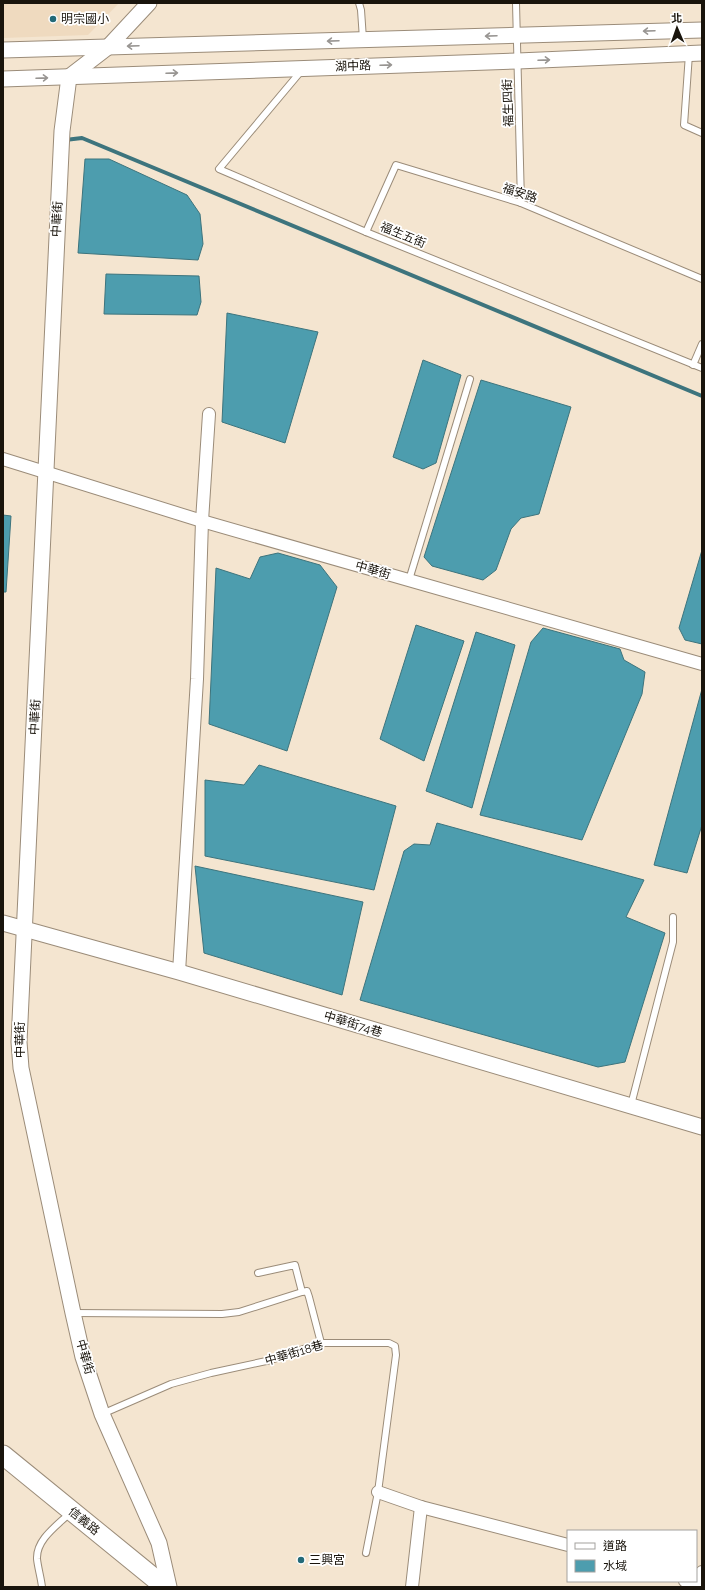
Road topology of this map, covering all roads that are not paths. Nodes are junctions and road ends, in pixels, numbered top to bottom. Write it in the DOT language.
graph roads {
  1 [pos="149,3"];
  2 [pos="359,3"];
  3 [pos="516,3"];
  4 [pos="702,30"];
  5 [pos="518,36"];
  6 [pos="363,40"];
  7 [pos="108,47"];
  8 [pos="3,50"];
  9 [pos="695,54"];
  10 [pos="518,61"];
  11 [pos="304,68"];
  12 [pos="69,77"];
  13 [pos="3,79"];
  14 [pos="702,133"];
  15 [pos="522,203"];
  16 [pos="366,232"];
  17 [pos="702,278"];
  18 [pos="702,344"];
  19 [pos="693,365"];
  20 [pos="702,368"];
  21 [pos="470,379"];
  22 [pos="209,414"];
  23 [pos="3,459"];
  24 [pos="46,472"];
  25 [pos="202,521"];
  26 [pos="409,580"];
  27 [pos="702,664"];
  28 [pos="673,917"];
  29 [pos="3,923"];
  30 [pos="25,930"];
  31 [pos="179,972"];
  32 [pos="631,1107"];
  33 [pos="702,1127"];
  34 [pos="258,1273"];
  35 [pos="302,1292"];
  36 [pos="73,1313"];
  37 [pos="322,1343"];
  38 [pos="102,1414"];
  39 [pos="3,1454"];
  40 [pos="378,1492"];
  41 [pos="421,1507"];
  42 [pos="71,1511"];
  43 [pos="567,1545"];
  44 [pos="366,1552"];
  45 [pos="702,1572"];
  46 [pos="688,1582"];
  47 [pos="699,1586"];
  48 [pos="42,1587"];
  49 [pos="165,1587"];
  50 [pos="170,1587"];
  51 [pos="412,1587"];
  1 -- 7 [label="street"];
  2 -- 6 [label="lane"];
  3 -- 5 [label="lane, 福生四街"];
  4 -- 5 [label="street, one-way"];
  5 -- 6 [label="street, one-way"];
  5 -- 10 [label="lane, 福生四街"];
  6 -- 7 [label="street, one-way"];
  7 -- 8 [label="street"];
  7 -- 12 [label="street"];
  10 -- 9 [label="street, 湖中路, one-way"];
  9 -- 14 [label="lane"];
  11 -- 10 [label="street, 湖中路, one-way"];
  10 -- 15 [label="lane, 福生四街"];
  12 -- 11 [label="street, 湖中路, one-way"];
  11 -- 16 [label="lane, 福生五街"];
  13 -- 12 [label="street, 湖中路, one-way"];
  12 -- 24 [label="street, 中華街"];
  15 -- 16 [label="lane, 福安路"];
  15 -- 17 [label="lane, 福安路"];
  16 -- 19 [label="lane, 福生五街"];
  18 -- 19 [label="lane"];
  19 -- 20 [label="lane, 福生五街"];
  21 -- 26 [label="lane"];
  22 -- 25 [label="street"];
  23 -- 24 [label="street, 中華街"];
  24 -- 25 [label="street, 中華街"];
  24 -- 30 [label="street, 中華街"];
  25 -- 26 [label="street, 中華街"];
  25 -- 31 [label="street"];
  26 -- 27 [label="street, 中華街"];
  28 -- 32 [label="lane"];
  29 -- 30 [label="street, 中華街74巷"];
  30 -- 31 [label="street, 中華街74巷"];
  30 -- 36 [label="street, 中華街"];
  31 -- 32 [label="street, 中華街74巷"];
  32 -- 33 [label="street, 中華街74巷"];
  34 -- 35 [label="lane"];
  35 -- 36 [label="lane"];
  35 -- 37 [label="lane"];
  36 -- 38 [label="street, 中華街"];
  37 -- 38 [label="lane, 中華街18巷"];
  37 -- 40 [label="lane, 中華街18巷"];
  38 -- 50 [label="street, 中華街"];
  39 -- 42 [label="main road, 信義路"];
  40 -- 41 [label="street"];
  40 -- 44 [label="lane, 中華街18巷"];
  41 -- 43 [label="street"];
  41 -- 51 [label="street"];
  42 -- 48 [label="lane"];
  42 -- 49 [label="main road, 信義路"];
  45 -- 47 [label="street"];
  46 -- 47 [label="street"];
}
